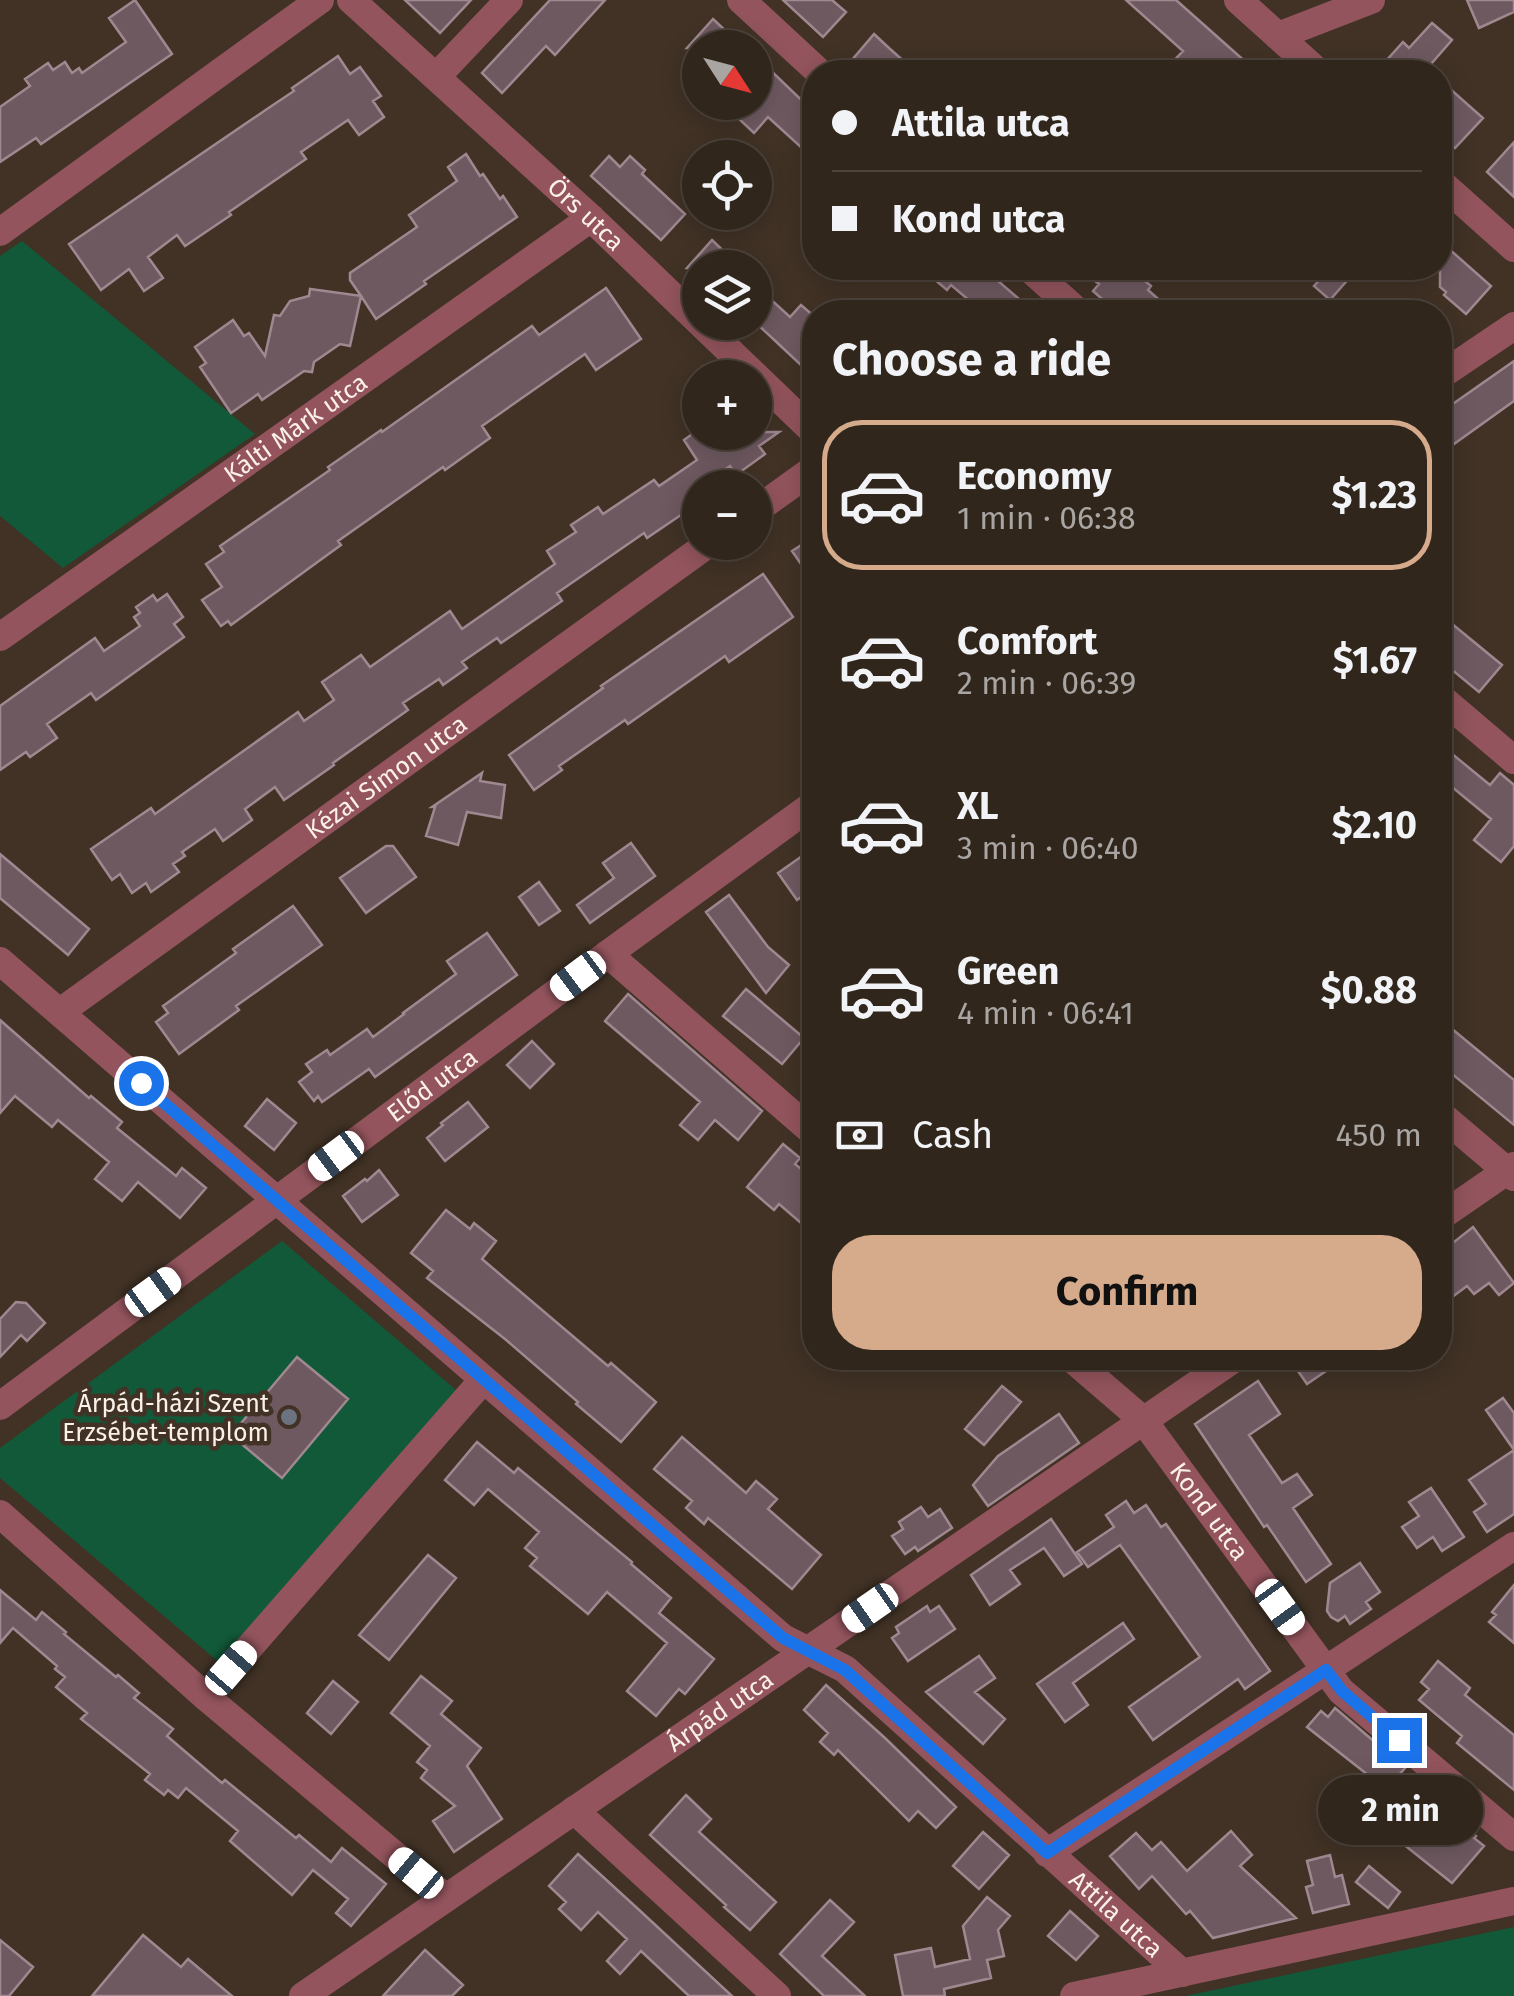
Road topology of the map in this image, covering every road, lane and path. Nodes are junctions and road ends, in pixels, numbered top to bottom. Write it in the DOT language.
graph roads {
  1 [pos="320,0"];
  2 [pos="352,0"];
  3 [pos="510,0"];
  4 [pos="741,0"];
  5 [pos="1238,0"];
  6 [pos="1371,0"];
  7 [pos="1278,36"];
  8 [pos="806,60"];
  9 [pos="1305,60"];
  10 [pos="437,76"];
  11 [pos="1452,193"];
  12 [pos="591,218"];
  13 [pos="0,232"];
  14 [pos="1514,248"];
  15 [pos="1042,280"];
  16 [pos="1065,300"];
  17 [pos="1514,326"];
  18 [pos="1452,368"];
  19 [pos="802,421"];
  20 [pos="802,477"];
  21 [pos="772,499"];
  22 [pos="686,560"];
  23 [pos="0,637"];
  24 [pos="1452,708"];
  25 [pos="1514,760"];
  26 [pos="802,812"];
  27 [pos="608,954"];
  28 [pos="0,961"];
  29 [pos="60,1012"];
  30 [pos="802,1123"];
  31 [pos="1452,1124"];
  32 [pos="1511,1171"];
  33 [pos="276,1201"];
  34 [pos="1452,1209"];
  35 [pos="1085,1370"];
  36 [pos="1217,1370"];
  37 [pos="483,1380"];
  38 [pos="0,1406"];
  39 [pos="1143,1420"];
  40 [pos="0,1514"];
  41 [pos="1514,1546"];
  42 [pos="808,1650"];
  43 [pos="1326,1670"];
  44 [pos="206,1697"];
  45 [pos="574,1810"];
  46 [pos="1514,1837"];
  47 [pos="1047,1853"];
  48 [pos="446,1898"];
  49 [pos="1514,1902"];
  50 [pos="1182,1973"];
  51 [pos="341,1987"];
  52 [pos="303,1996"];
  53 [pos="778,1996"];
  54 [pos="1074,1996"];
  1 -- 13 [label="street"];
  2 -- 10 [label="street, Örs utca"];
  3 -- 10 [label="street"];
  4 -- 8 [label="street"];
  5 -- 7 [label="street"];
  6 -- 7 [label="street"];
  7 -- 9 [label="street"];
  10 -- 12 [label="street, Örs utca"];
  11 -- 14 [label="street"];
  12 -- 19 [label="street, Örs utca"];
  12 -- 23 [label="street, Kálti Márk utca"];
  15 -- 16 [label="street"];
  17 -- 18 [label="street"];
  20 -- 21 [label="street"];
  22 -- 29 [label="street, Kézai Simon utca"];
  24 -- 25 [label="street"];
  26 -- 27 [label="street, Előd utca"];
  27 -- 30 [label="street"];
  27 -- 33 [label="street, Előd utca"];
  28 -- 29 [label="street, Attila utca"];
  29 -- 33 [label="street, Attila utca"];
  31 -- 32 [label="street"];
  32 -- 34 [label="street"];
  33 -- 37 [label="street, Attila utca"];
  33 -- 38 [label="street, Előd utca"];
  35 -- 39 [label="street, Kond utca"];
  36 -- 39 [label="street, Árpád utca"];
  37 -- 42 [label="street, Attila utca"];
  37 -- 44 [label="street"];
  39 -- 42 [label="street, Árpád utca"];
  39 -- 43 [label="street, Kond utca"];
  40 -- 44 [label="street"];
  41 -- 43 [label="street"];
  42 -- 45 [label="street, Árpád utca"];
  42 -- 47 [label="street, Attila utca"];
  43 -- 46 [label="street, Kond utca"];
  43 -- 47 [label="street"];
  44 -- 48 [label="street"];
  45 -- 48 [label="street, Árpád utca"];
  45 -- 53 [label="street"];
  47 -- 50 [label="street, Attila utca"];
  48 -- 51 [label="street, Árpád utca"];
  49 -- 50 [label="street"];
  50 -- 54 [label="street"];
  51 -- 52 [label="street, Árpád utca"];
}
